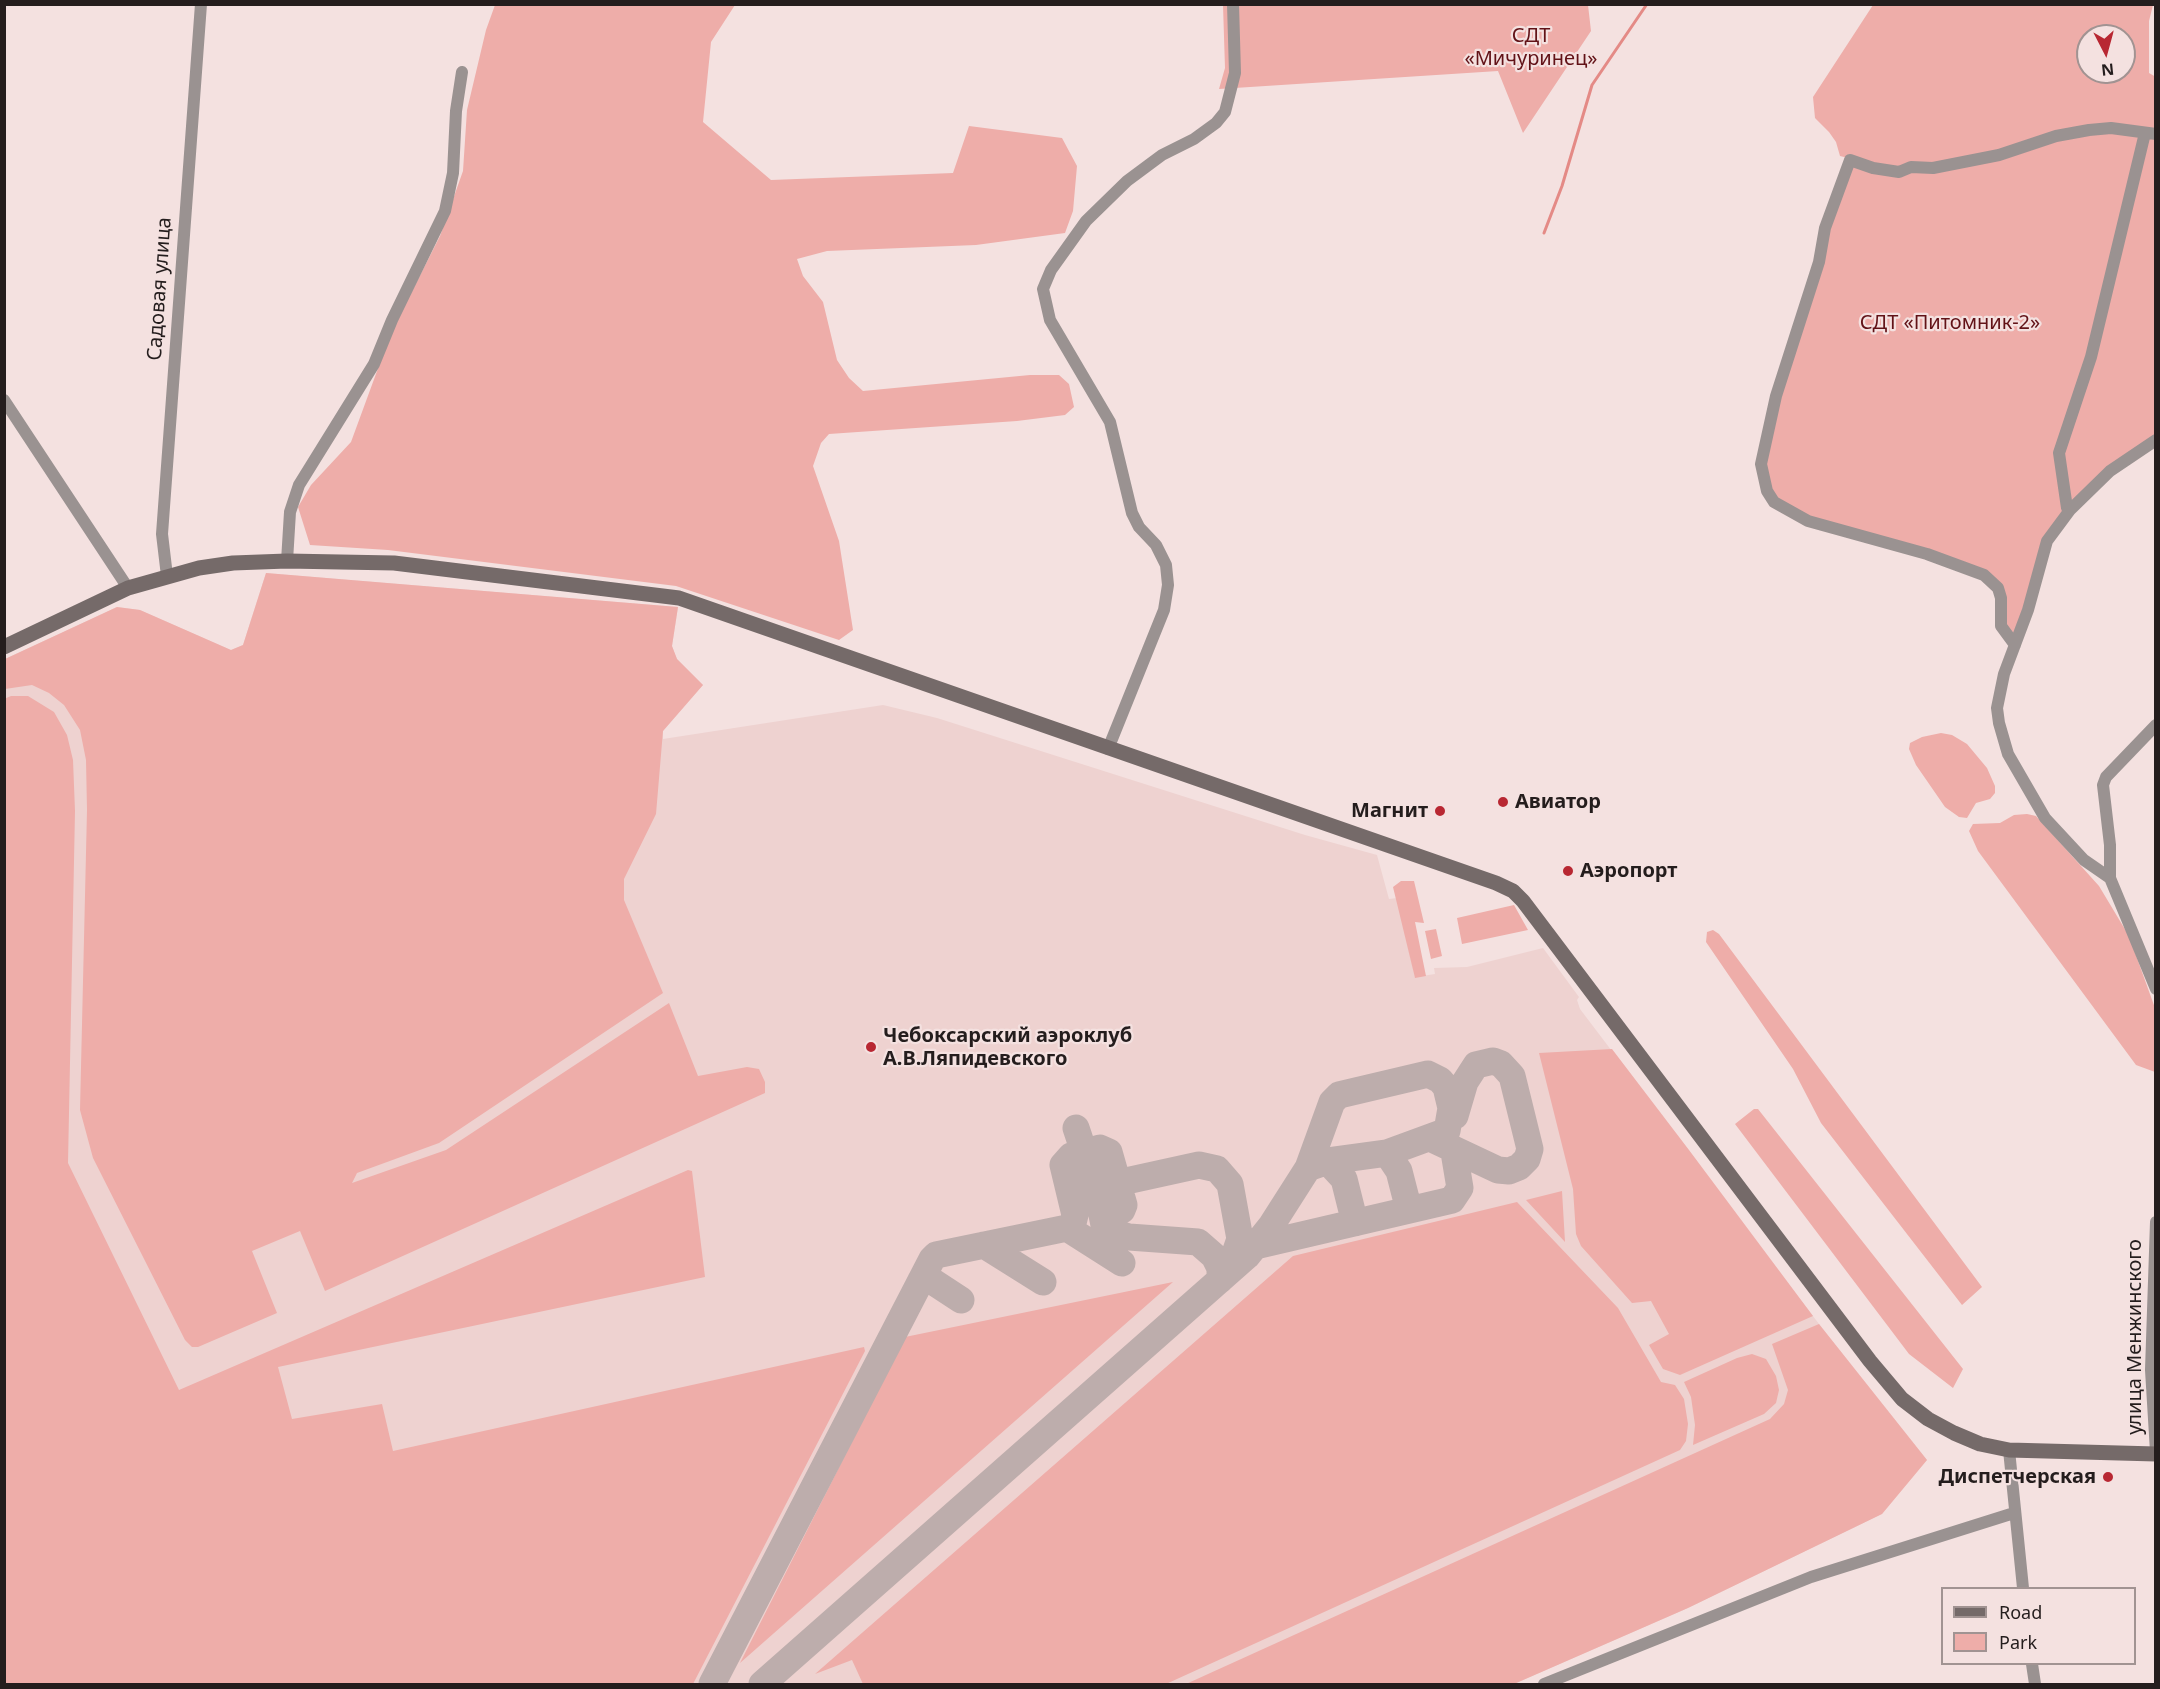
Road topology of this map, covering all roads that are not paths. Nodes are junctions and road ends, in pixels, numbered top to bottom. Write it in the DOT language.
graph roads {
  1 [pos="201,4"];
  2 [pos="1233,4"];
  3 [pos="462,72"];
  4 [pos="2150,134"];
  5 [pos="4,400"];
  6 [pos="2156,440"];
  7 [pos="2070,510"];
  8 [pos="287,561"];
  9 [pos="167,576"];
  10 [pos="128,588"];
  11 [pos="2015,645"];
  12 [pos="4,647"];
  13 [pos="2156,724"];
  14 [pos="1108,748"];
  15 [pos="2110,878"];
  16 [pos="2150,956"];
  17 [pos="2156,989"];
  18 [pos="2156,1222"];
  19 [pos="2009,1450"];
  20 [pos="2156,1453"];
  21 [pos="2014,1513"];
  22 [pos="2023,1587"];
  23 [pos="2032,1665"];
  24 [pos="1544,1684"];
  25 [pos="2035,1684"];
  1 -- 9 [label="street, Садовая улица"];
  2 -- 14 [label="street"];
  3 -- 8 [label="street"];
  4 -- 7 [label="street"];
  4 -- 11 [label="street"];
  5 -- 10 [label="street"];
  6 -- 7 [label="street"];
  7 -- 11 [label="street"];
  8 -- 9 [label="street"];
  8 -- 14 [label="street"];
  9 -- 10 [label="street"];
  10 -- 12 [label="street"];
  11 -- 15 [label="street"];
  13 -- 15 [label="street"];
  14 -- 19 [label="street"];
  15 -- 16 [label="street"];
  16 -- 17 [label="street"];
  18 -- 20 [label="street, улица Менжинского"];
  19 -- 20 [label="street"];
  19 -- 21 [label="street"];
  21 -- 22 [label="street"];
  21 -- 24 [label="street"];
  23 -- 25 [label="street"];
}
